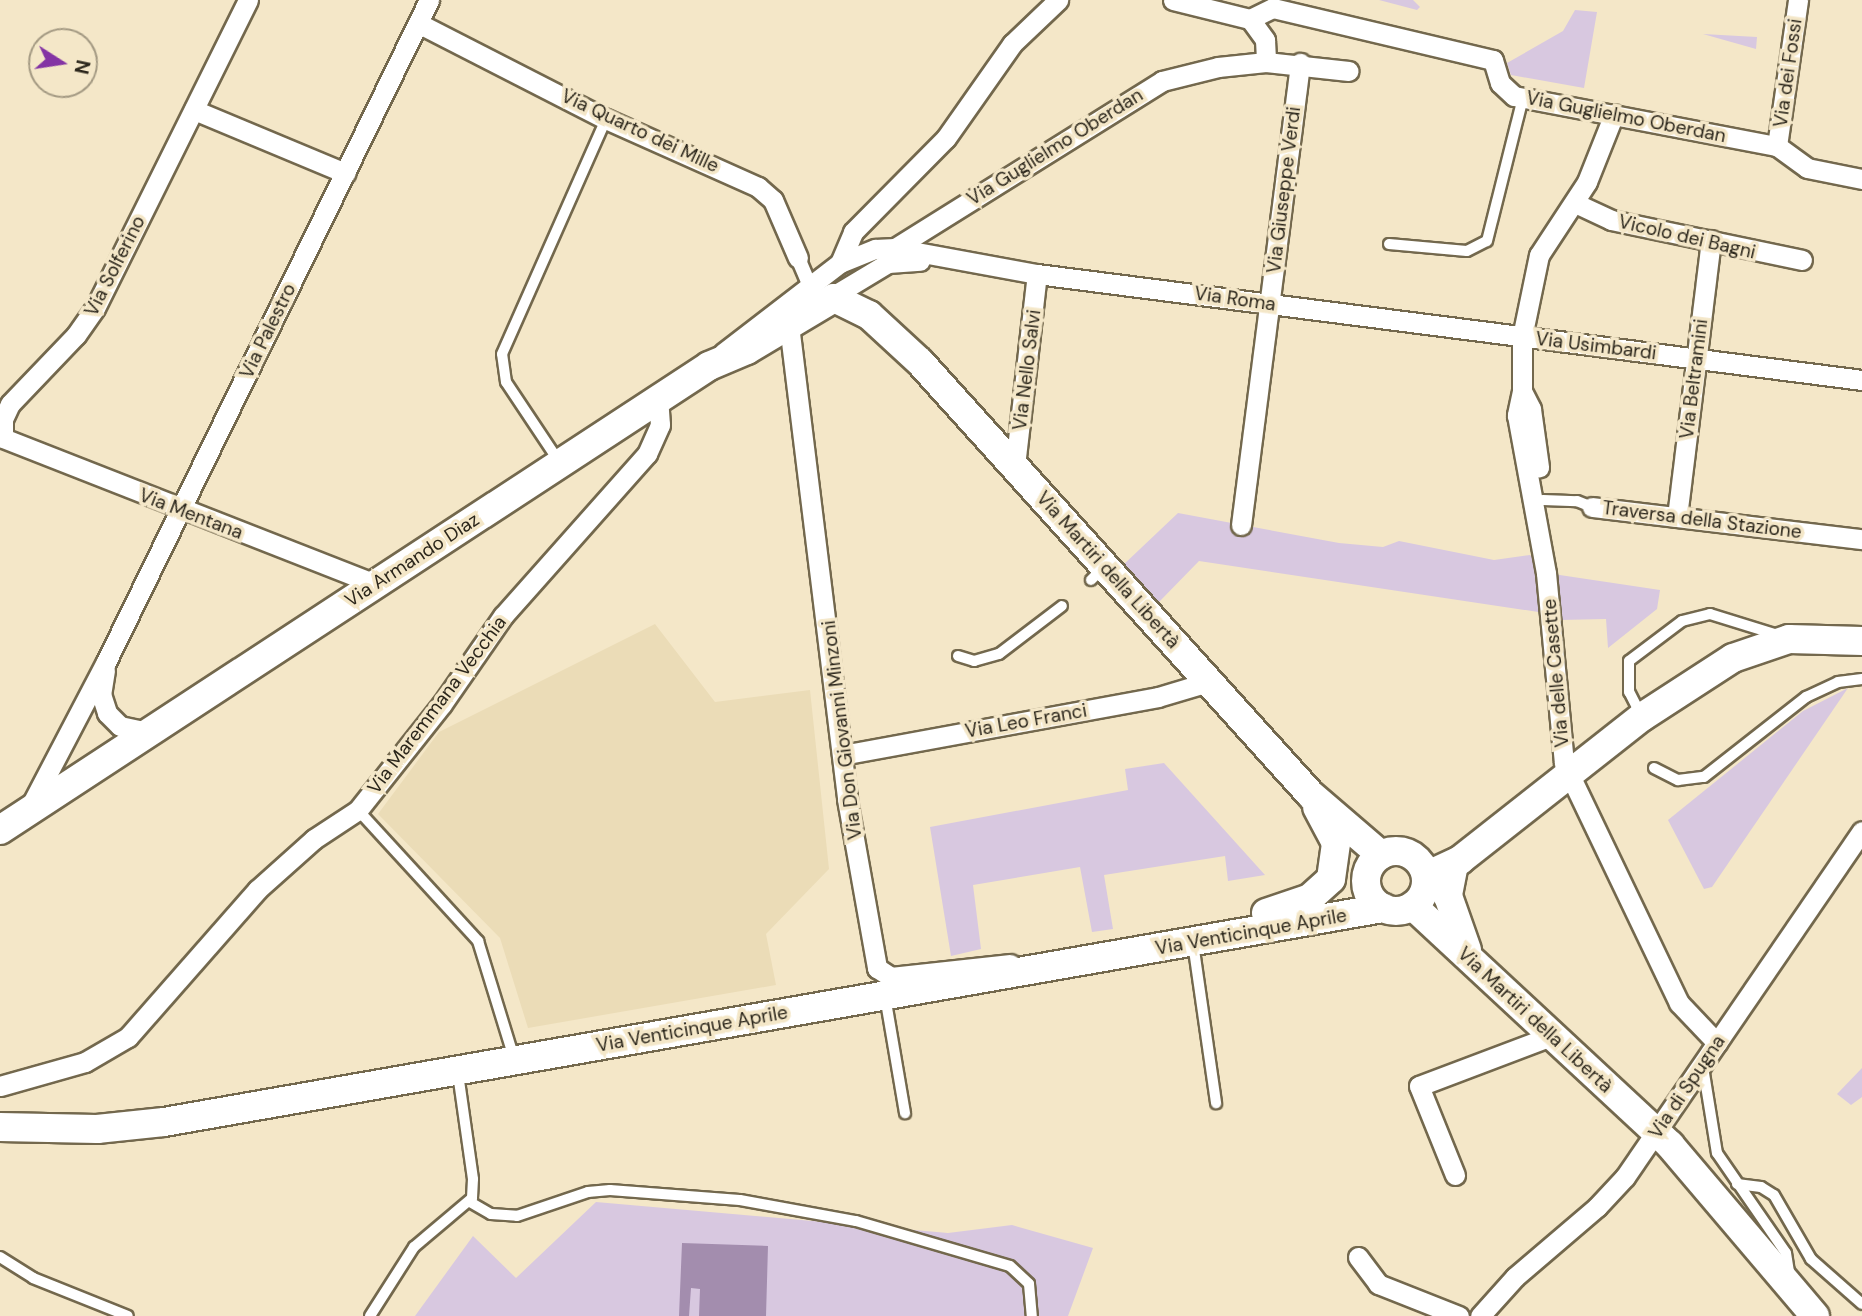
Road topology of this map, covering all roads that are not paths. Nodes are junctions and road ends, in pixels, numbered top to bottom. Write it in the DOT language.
graph roads {
  1 [pos="248,0"];
  2 [pos="429,0"];
  3 [pos="1058,0"];
  4 [pos="1173,0"];
  5 [pos="1798,0"];
  6 [pos="1250,19"];
  7 [pos="418,23"];
  8 [pos="1266,62"];
  9 [pos="1300,63"];
  10 [pos="1349,71"];
  11 [pos="1523,98"];
  12 [pos="194,110"];
  13 [pos="1614,114"];
  14 [pos="606,119"];
  15 [pos="1777,146"];
  16 [pos="345,173"];
  17 [pos="1862,179"];
  18 [pos="1575,203"];
  19 [pos="1711,240"];
  20 [pos="1389,244"];
  21 [pos="895,248"];
  22 [pos="798,258"];
  23 [pos="1802,260"];
  24 [pos="949,261"];
  25 [pos="840,263"];
  26 [pos="1037,274"];
  27 [pos="820,294"];
  28 [pos="1269,304"];
  29 [pos="789,325"];
  30 [pos="1522,337"];
  31 [pos="1697,359"];
  32 [pos="709,366"];
  33 [pos="1862,380"];
  34 [pos="1522,391"];
  35 [pos="658,399"];
  36 [pos="8,443"];
  37 [pos="560,463"];
  38 [pos="1014,466"];
  39 [pos="1543,500"];
  40 [pos="1592,507"];
  41 [pos="181,511"];
  42 [pos="1677,517"];
  43 [pos="1241,525"];
  44 [pos="1862,539"];
  45 [pos="376,584"];
  46 [pos="1062,606"];
  47 [pos="1789,639"];
  48 [pos="1859,640"];
  49 [pos="958,656"];
  50 [pos="106,662"];
  51 [pos="1862,679"];
  52 [pos="1208,682"];
  53 [pos="1642,717"];
  54 [pos="149,732"];
  55 [pos="842,755"];
  56 [pos="1654,768"];
  57 [pos="1570,777"];
  58 [pos="1311,795"];
  59 [pos="358,810"];
  60 [pos="28,812"];
  61 [pos="0,830"];
  62 [pos="1862,831"];
  63 [pos="1381,855"];
  64 [pos="1454,864"];
  65 [pos="1426,876"];
  66 [pos="1413,906"];
  67 [pos="1383,908"];
  68 [pos="1198,941"];
  69 [pos="1475,965"];
  70 [pos="1040,969"];
  71 [pos="885,995"];
  72 [pos="1551,1036"];
  73 [pos="1717,1043"];
  74 [pos="514,1060"];
  75 [pos="1703,1064"];
  76 [pos="458,1070"];
  77 [pos="0,1086"];
  78 [pos="1216,1103"];
  79 [pos="905,1113"];
  80 [pos="0,1127"];
  81 [pos="1657,1132"];
  82 [pos="1455,1175"];
  83 [pos="1737,1184"];
  84 [pos="470,1202"];
  85 [pos="0,1257"];
  86 [pos="1358,1257"];
  87 [pos="1787,1284"];
  88 [pos="1862,1304"];
  89 [pos="1812,1312"];
  90 [pos="128,1316"];
  91 [pos="370,1316"];
  92 [pos="1032,1316"];
  93 [pos="1459,1316"];
  94 [pos="1479,1316"];
  1 -- 12 [label="street, Via Solferino"];
  2 -- 7 [label="street, Via Palestro"];
  3 -- 25 [label="street"];
  4 -- 6 [label="street, Via Guglielmo Oberdan"];
  5 -- 15 [label="street, Via dei Fossi"];
  6 -- 8 [label="street"];
  6 -- 11 [label="street, Via Guglielmo Oberdan"];
  7 -- 14 [label="street, Via Quarto dei Mille"];
  7 -- 16 [label="street, Via Palestro"];
  8 -- 9 [label="street, Via Guglielmo Oberdan"];
  8 -- 21 [label="street, Via Guglielmo Oberdan"];
  9 -- 10 [label="street, Via Guglielmo Oberdan"];
  9 -- 28 [label="street, Via Giuseppe Verdi"];
  11 -- 13 [label="street, Via Guglielmo Oberdan"];
  11 -- 20 [label="lane"];
  12 -- 16 [label="street"];
  12 -- 36 [label="street, Via Solferino"];
  13 -- 15 [label="street, Via Guglielmo Oberdan"];
  13 -- 18 [label="street, Via delle Casette"];
  14 -- 22 [label="street, Via Quarto dei Mille"];
  14 -- 37 [label="lane"];
  15 -- 17 [label="street, Via Guglielmo Oberdan"];
  16 -- 41 [label="street, Via Palestro"];
  18 -- 19 [label="street, Vicolo dei Bagni"];
  18 -- 30 [label="street, Via delle Casette"];
  19 -- 23 [label="street, Vicolo dei Bagni"];
  19 -- 31 [label="street, Via Beltramini"];
  21 -- 24 [label="street, Via Roma"];
  21 -- 25 [label="street, Via Roma"];
  22 -- 27 [label="street, Via Quarto dei Mille"];
  24 -- 26 [label="street, Via Roma"];
  24 -- 27 [label="street, Via Roma"];
  25 -- 27 [label="street, Via Roma"];
  26 -- 28 [label="street, Via Roma"];
  26 -- 38 [label="street, Via Nello Salvi"];
  27 -- 29 [label="main road, Via Armando Diaz"];
  27 -- 32 [label="street, Via Roma"];
  27 -- 38 [label="main road, Via Martiri della Libertà"];
  28 -- 30 [label="street, Via Roma"];
  28 -- 43 [label="street, Via Giuseppe Verdi"];
  29 -- 32 [label="main road, Via Armando Diaz"];
  29 -- 55 [label="street, Via Don Giovanni Minzoni"];
  30 -- 31 [label="street, Via Usimbardi"];
  30 -- 34 [label="street, Via delle Casette"];
  31 -- 33 [label="street, Via Usimbardi"];
  31 -- 42 [label="street, Via Beltramini"];
  32 -- 35 [label="main road, Via Armando Diaz"];
  34 -- 39 [label="street, Via delle Casette"];
  34 -- 57 [label="street, Via delle Casette"];
  35 -- 37 [label="main road, Via Armando Diaz"];
  35 -- 59 [label="street, Via Maremmana Vecchia"];
  36 -- 41 [label="street, Via Mentana"];
  37 -- 45 [label="main road, Via Armando Diaz"];
  38 -- 52 [label="main road, Via Martiri della Libertà"];
  39 -- 40 [label="lane, Traversa della Stazione"];
  40 -- 42 [label="street, Traversa della Stazione"];
  41 -- 45 [label="street, Via Mentana"];
  41 -- 50 [label="street, Via Palestro"];
  42 -- 44 [label="street, Traversa della Stazione"];
  45 -- 54 [label="main road, Via Armando Diaz"];
  46 -- 49 [label="lane"];
  47 -- 48 [label="main road"];
  47 -- 53 [label="main road"];
  47 -- 53 [label="lane"];
  50 -- 54 [label="street, Via Palestro"];
  50 -- 60 [label="street, Via Palestro"];
  51 -- 56 [label="lane"];
  52 -- 55 [label="street, Via Leo Franci"];
  52 -- 58 [label="main road, Via Martiri della Libertà"];
  53 -- 57 [label="main road"];
  54 -- 60 [label="main road, Via Armando Diaz"];
  55 -- 70 [label="street, Via Don Giovanni Minzoni"];
  57 -- 64 [label="main road"];
  57 -- 73 [label="street, Via delle Casette"];
  58 -- 63 [label="main road, Via Martiri della Libertà"];
  58 -- 68 [label="main road"];
  59 -- 74 [label="lane"];
  59 -- 77 [label="street, Via Maremmana Vecchia"];
  60 -- 61 [label="main road, Via Armando Diaz"];
  62 -- 73 [label="street, Via di Spugna"];
  63 -- 65 [label="main road"];
  63 -- 67 [label="main road"];
  64 -- 65 [label="main road"];
  64 -- 69 [label="main road"];
  65 -- 66 [label="main road"];
  66 -- 67 [label="main road"];
  66 -- 69 [label="main road, Via Martiri della Libertà"];
  67 -- 68 [label="main road, Via Venticinque Aprile"];
  68 -- 70 [label="main road, Via Venticinque Aprile"];
  68 -- 78 [label="lane"];
  69 -- 72 [label="main road, Via Martiri della Libertà"];
  70 -- 71 [label="main road, Via Venticinque Aprile"];
  71 -- 74 [label="main road, Via Venticinque Aprile"];
  71 -- 79 [label="lane"];
  72 -- 81 [label="main road, Via Martiri della Libertà"];
  72 -- 82 [label="street"];
  73 -- 75 [label="street, Via di Spugna"];
  74 -- 76 [label="main road, Via Venticinque Aprile"];
  75 -- 81 [label="street, Via di Spugna"];
  75 -- 83 [label="lane"];
  76 -- 80 [label="main road, Via Venticinque Aprile"];
  76 -- 84 [label="lane"];
  81 -- 87 [label="main road, Via Martiri della Libertà"];
  81 -- 94 [label="street, Via di Spugna"];
  83 -- 87 [label="lane"];
  83 -- 88 [label="lane"];
  84 -- 91 [label="lane"];
  84 -- 92 [label="lane"];
  85 -- 90 [label="lane"];
  86 -- 93 [label="street"];
  87 -- 89 [label="main road, Via Martiri della Libertà"];
}
